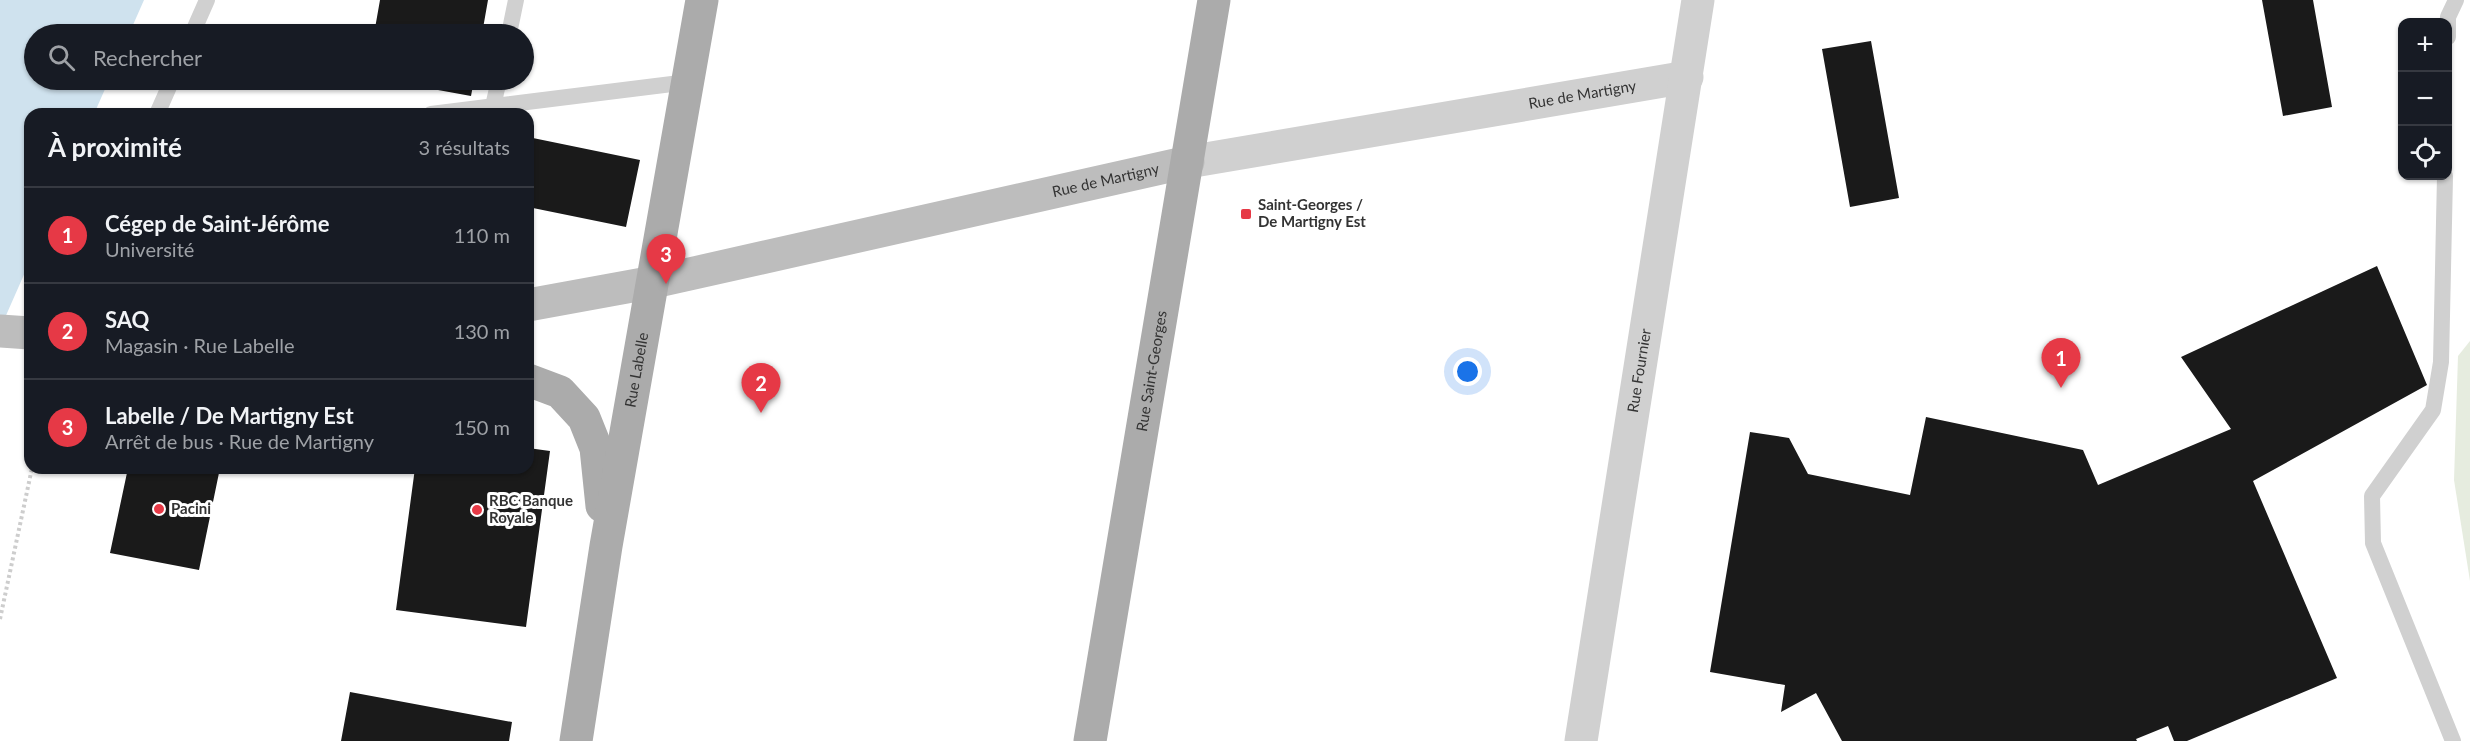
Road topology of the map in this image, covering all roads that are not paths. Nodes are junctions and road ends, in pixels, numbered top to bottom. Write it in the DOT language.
graph roads {
  1 [pos="207,0"];
  2 [pos="516,0"];
  3 [pos="702,0"];
  4 [pos="1214,0"];
  5 [pos="1698,0"];
  6 [pos="2456,0"];
  7 [pos="2448,18"];
  8 [pos="196,24"];
  9 [pos="510,24"];
  10 [pos="1687,77"];
  11 [pos="688,82"];
  12 [pos="168,90"];
  13 [pos="497,90"];
  14 [pos="493,106"];
  15 [pos="160,108"];
  16 [pos="478,108"];
  17 [pos="1188,162"];
  18 [pos="2445,180"];
  19 [pos="654,282"];
  20 [pos="534,304"];
  21 [pos="0,331"];
  22 [pos="24,333"];
  23 [pos="534,382"];
  24 [pos="606,546"];
  25 [pos="576,741"];
  26 [pos="1090,741"];
  27 [pos="1581,741"];
  28 [pos="2453,741"];
  1 -- 8 [label="lane"];
  2 -- 9 [label="lane"];
  3 -- 11 [label="main road, Rue Labelle"];
  4 -- 17 [label="main road, Rue Saint-Georges"];
  5 -- 10 [label="street, Rue Fournier"];
  6 -- 7 [label="lane"];
  10 -- 17 [label="street, Rue de Martigny"];
  10 -- 27 [label="street, Rue Fournier"];
  11 -- 14 [label="lane"];
  11 -- 19 [label="main road, Rue Labelle"];
  12 -- 15 [label="lane"];
  13 -- 14 [label="lane"];
  14 -- 16 [label="lane"];
  17 -- 19 [label="main road, Rue de Martigny"];
  17 -- 26 [label="main road, Rue Saint-Georges"];
  18 -- 28 [label="lane"];
  19 -- 20 [label="main road, Rue de Martigny"];
  19 -- 24 [label="main road, Rue Labelle"];
  21 -- 22 [label="main road"];
  23 -- 24 [label="main road"];
  24 -- 25 [label="main road, Rue Labelle"];
}
